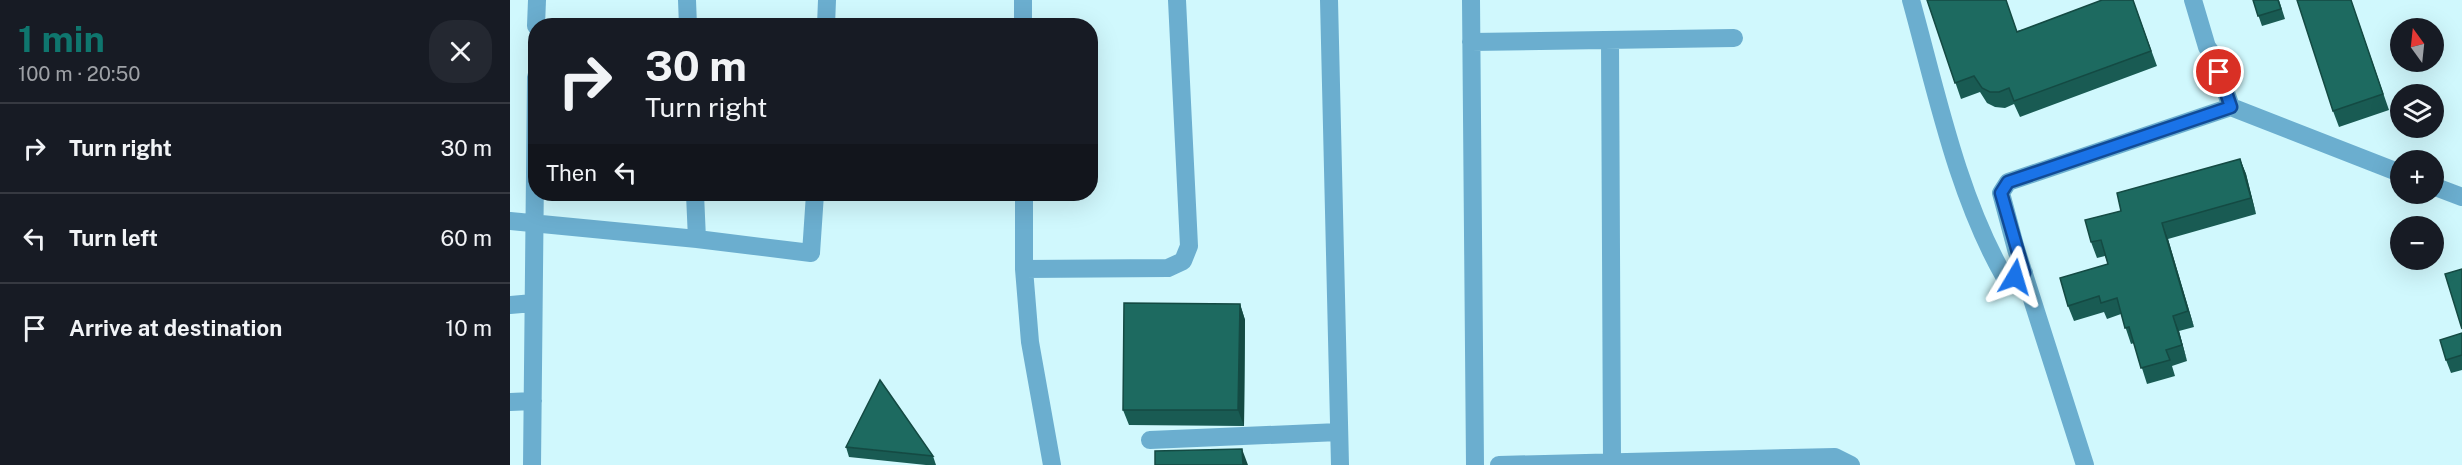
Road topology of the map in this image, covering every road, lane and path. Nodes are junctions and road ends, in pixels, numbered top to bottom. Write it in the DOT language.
graph roads {
  1 [pos="537,0"];
  2 [pos="687,0"];
  3 [pos="828,0"];
  4 [pos="1023,0"];
  5 [pos="1177,0"];
  6 [pos="1329,0"];
  7 [pos="1471,0"];
  8 [pos="1911,0"];
  9 [pos="2193,0"];
  10 [pos="536,18"];
  11 [pos="688,18"];
  12 [pos="827,18"];
  13 [pos="1023,18"];
  14 [pos="1734,38"];
  15 [pos="1611,40"];
  16 [pos="1471,42"];
  17 [pos="2231,107"];
  18 [pos="2390,169"];
  19 [pos="2444,190"];
  20 [pos="2462,197"];
  21 [pos="534,201"];
  22 [pos="695,201"];
  23 [pos="815,201"];
  24 [pos="1024,201"];
  25 [pos="510,221"];
  26 [pos="534,222"];
  27 [pos="697,239"];
  28 [pos="1024,269"];
  29 [pos="2024,273"];
  30 [pos="533,303"];
  31 [pos="510,305"];
  32 [pos="533,401"];
  33 [pos="510,402"];
  34 [pos="1340,432"];
  35 [pos="1150,440"];
  36 [pos="1612,462"];
  37 [pos="1708,463"];
  38 [pos="532,465"];
  39 [pos="1052,465"];
  40 [pos="1340,465"];
  41 [pos="1475,465"];
  42 [pos="1499,465"];
  43 [pos="1851,465"];
  44 [pos="2085,465"];
  1 -- 10 [label="street"];
  2 -- 11 [label="street"];
  3 -- 12 [label="street"];
  4 -- 13 [label="street"];
  5 -- 28 [label="street"];
  6 -- 34 [label="street"];
  7 -- 16 [label="street"];
  8 -- 29 [label="street"];
  9 -- 17 [label="street"];
  14 -- 15 [label="street"];
  15 -- 16 [label="street"];
  15 -- 36 [label="street"];
  16 -- 41 [label="street"];
  17 -- 18 [label="street"];
  17 -- 29 [label="street"];
  19 -- 20 [label="street"];
  21 -- 26 [label="street"];
  22 -- 27 [label="street"];
  23 -- 27 [label="street"];
  24 -- 28 [label="street"];
  25 -- 26 [label="street"];
  26 -- 27 [label="street"];
  26 -- 30 [label="street"];
  28 -- 39 [label="street"];
  29 -- 44 [label="street"];
  30 -- 31 [label="street"];
  30 -- 32 [label="street"];
  32 -- 33 [label="street"];
  32 -- 38 [label="street"];
  34 -- 35 [label="street"];
  34 -- 40 [label="street"];
  36 -- 37 [label="street"];
  36 -- 42 [label="street"];
  37 -- 43 [label="street"];
}
